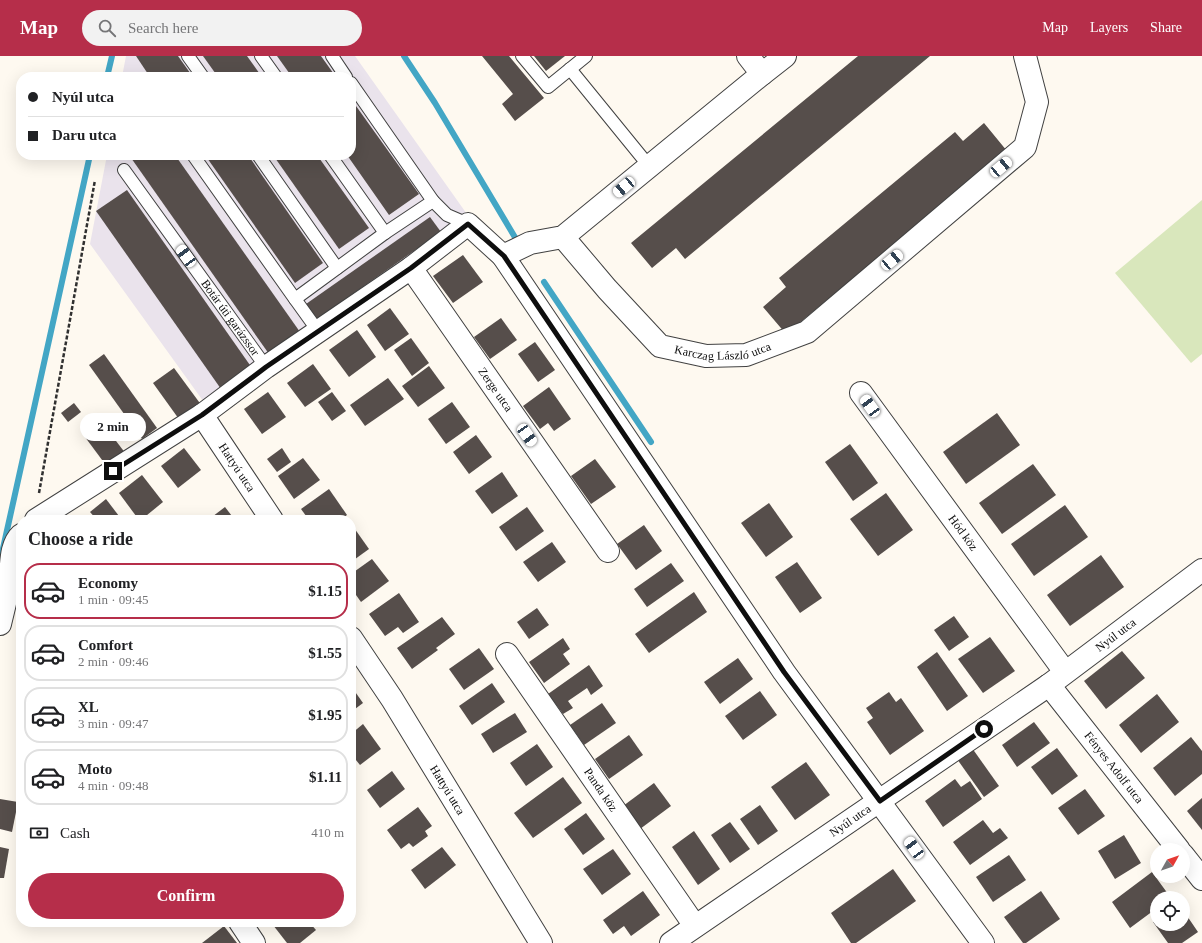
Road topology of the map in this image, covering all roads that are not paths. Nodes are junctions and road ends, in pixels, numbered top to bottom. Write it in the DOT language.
graph roads {
  1 [pos="188,56"];
  2 [pos="261,56"];
  3 [pos="332,56"];
  4 [pos="522,56"];
  5 [pos="586,56"];
  6 [pos="748,56"];
  7 [pos="785,56"];
  8 [pos="1025,56"];
  9 [pos="570,69"];
  10 [pos="199,72"];
  11 [pos="272,72"];
  12 [pos="343,72"];
  13 [pos="762,74"];
  14 [pos="356,91"];
  15 [pos="197,160"];
  16 [pos="261,160"];
  17 [pos="334,160"];
  18 [pos="649,166"];
  19 [pos="124,170"];
  20 [pos="433,201"];
  21 [pos="468,224"];
  22 [pos="385,233"];
  23 [pos="562,237"];
  24 [pos="504,256"];
  25 [pos="337,268"];
  26 [pos="411,268"];
  27 [pos="295,299"];
  28 [pos="318,331"];
  29 [pos="266,367"];
  30 [pos="861,393"];
  31 [pos="202,415"];
  32 [pos="43,515"];
  33 [pos="269,515"];
  34 [pos="16,544"];
  35 [pos="608,551"];
  36 [pos="1202,570"];
  37 [pos="15,591"];
  38 [pos="0,624"];
  39 [pos="356,645"];
  40 [pos="507,654"];
  41 [pos="1057,678"];
  42 [pos="880,801"];
  43 [pos="1174,843"];
  44 [pos="1190,864"];
  45 [pos="1202,879"];
  46 [pos="695,926"];
  47 [pos="243,927"];
  48 [pos="254,943"];
  49 [pos="541,943"];
  50 [pos="671,943"];
  51 [pos="984,943"];
  1 -- 10 [label="lane"];
  2 -- 11 [label="lane"];
  3 -- 12 [label="lane"];
  4 -- 9 [label="lane"];
  5 -- 9 [label="lane"];
  6 -- 13 [label="street"];
  7 -- 13 [label="street"];
  8 -- 23 [label="street, Karczag László utca"];
  9 -- 18 [label="lane"];
  13 -- 18 [label="street"];
  14 -- 20 [label="lane"];
  15 -- 27 [label="lane"];
  16 -- 25 [label="lane"];
  17 -- 22 [label="lane"];
  18 -- 23 [label="street"];
  19 -- 29 [label="lane, Botár úti garázssor"];
  20 -- 21 [label="lane"];
  20 -- 22 [label="lane"];
  21 -- 24 [label="street"];
  21 -- 26 [label="street"];
  22 -- 25 [label="lane"];
  23 -- 24 [label="street"];
  24 -- 42 [label="street"];
  25 -- 27 [label="lane"];
  26 -- 28 [label="street"];
  26 -- 35 [label="street, Zerge utca"];
  27 -- 28 [label="lane"];
  28 -- 29 [label="street"];
  29 -- 31 [label="street"];
  30 -- 41 [label="street, Hód köz"];
  31 -- 32 [label="street"];
  31 -- 33 [label="street, Hattyú utca"];
  34 -- 37 [label="street"];
  36 -- 41 [label="street, Nyúl utca"];
  37 -- 38 [label="street"];
  39 -- 49 [label="street, Hattyú utca"];
  40 -- 46 [label="street, Panda köz"];
  41 -- 42 [label="street, Nyúl utca"];
  41 -- 43 [label="street, Fényes Adolf utca"];
  42 -- 46 [label="street, Nyúl utca"];
  42 -- 51 [label="street"];
  44 -- 45 [label="street"];
  46 -- 50 [label="street, Nyúl utca"];
  47 -- 48 [label="street"];
}
